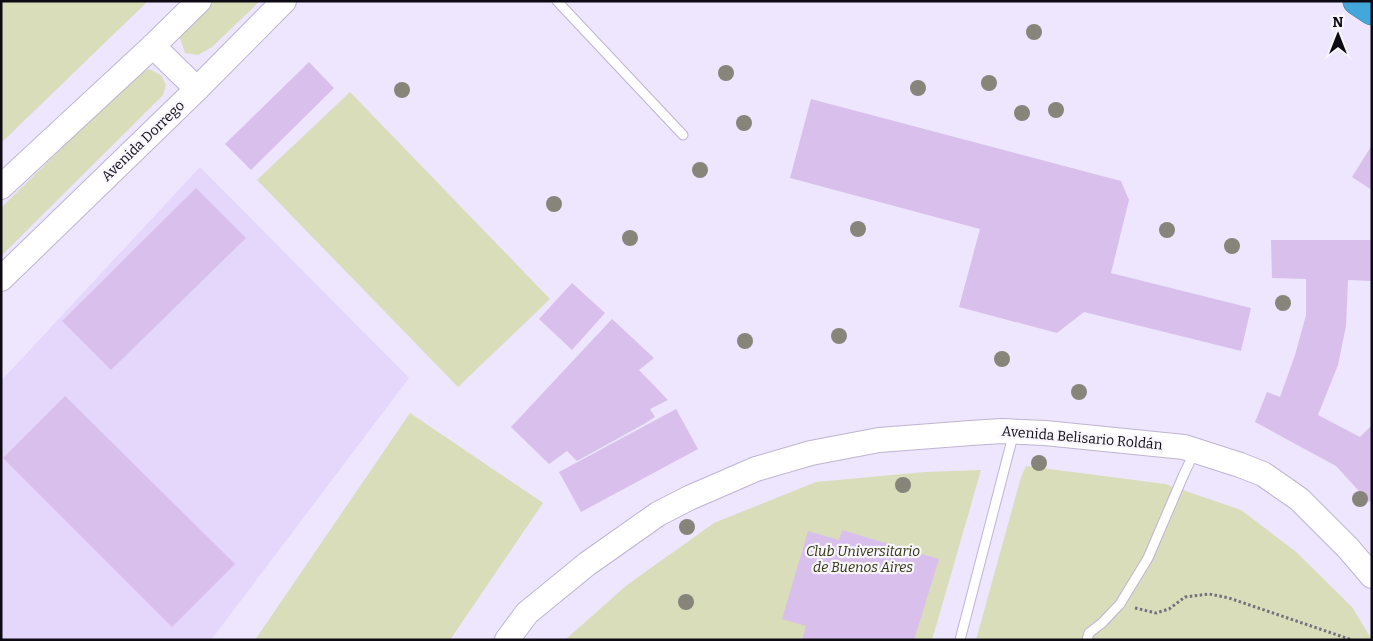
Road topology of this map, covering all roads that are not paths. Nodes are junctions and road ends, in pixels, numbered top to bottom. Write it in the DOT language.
graph roads {
  1 [pos="199,1"];
  2 [pos="284,1"];
  3 [pos="557,1"];
  4 [pos="1357,1"];
  5 [pos="1372,11"];
  6 [pos="153,46"];
  7 [pos="197,89"];
  8 [pos="684,136"];
  9 [pos="1,187"];
  10 [pos="1,279"];
  11 [pos="1014,432"];
  12 [pos="1195,451"];
  13 [pos="1372,576"];
  14 [pos="507,640"];
  15 [pos="960,640"];
  16 [pos="1087,640"];
  1 -- 6 [label="street"];
  2 -- 7 [label="street, Avenida Dorrego"];
  3 -- 8 [label="lane"];
  4 -- 5 [label="highway"];
  6 -- 7 [label="street"];
  6 -- 9 [label="street"];
  7 -- 10 [label="street, Avenida Dorrego"];
  11 -- 12 [label="street, Avenida Belisario Roldán"];
  11 -- 14 [label="street, Avenida Belisario Roldán"];
  11 -- 15 [label="lane"];
  12 -- 13 [label="street, Avenida Belisario Roldán"];
  12 -- 16 [label="lane"];
}
